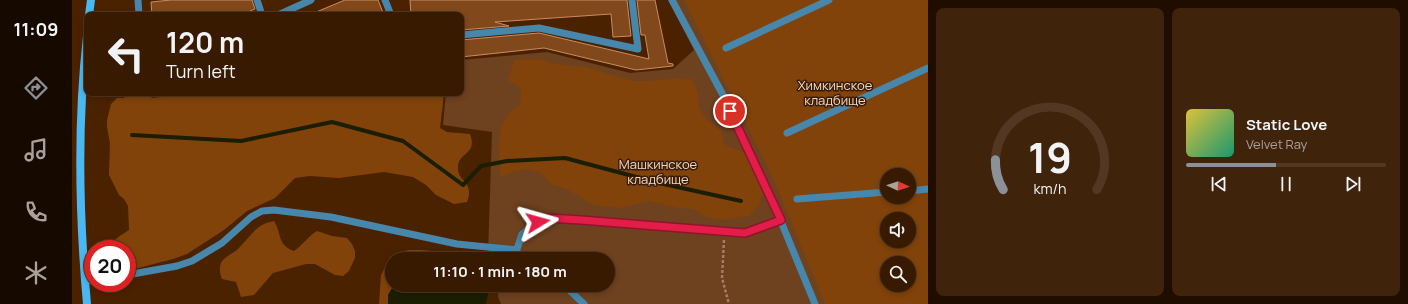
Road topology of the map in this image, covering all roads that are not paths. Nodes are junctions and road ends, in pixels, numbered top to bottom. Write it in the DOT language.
graph roads {
  1 [pos="91,0"];
  2 [pos="138,0"];
  3 [pos="257,0"];
  4 [pos="311,0"];
  5 [pos="385,0"];
  6 [pos="632,0"];
  7 [pos="672,0"];
  8 [pos="828,0"];
  9 [pos="89,12"];
  10 [pos="139,12"];
  11 [pos="261,12"];
  12 [pos="285,12"];
  13 [pos="390,12"];
  14 [pos="464,35"];
  15 [pos="726,48"];
  16 [pos="928,68"];
  17 [pos="84,69"];
  18 [pos="787,133"];
  19 [pos="928,189"];
  20 [pos="916,190"];
  21 [pos="880,193"];
  22 [pos="796,199"];
  23 [pos="781,220"];
  24 [pos="84,242"];
  25 [pos="517,250"];
  26 [pos="136,273"];
  27 [pos="88,292"];
  28 [pos="571,292"];
  29 [pos="87,304"];
  30 [pos="584,304"];
  31 [pos="815,304"];
  1 -- 9 [label="main road"];
  2 -- 10 [label="lane"];
  3 -- 11 [label="lane"];
  4 -- 12 [label="lane"];
  5 -- 13 [label="lane"];
  6 -- 14 [label="lane"];
  7 -- 23 [label="lane"];
  8 -- 15 [label="lane"];
  16 -- 18 [label="lane"];
  17 -- 24 [label="main road"];
  19 -- 20 [label="lane"];
  21 -- 22 [label="lane"];
  23 -- 25 [label="lane"];
  23 -- 31 [label="lane"];
  25 -- 26 [label="lane"];
  27 -- 29 [label="main road"];
  28 -- 30 [label="lane"];
}
